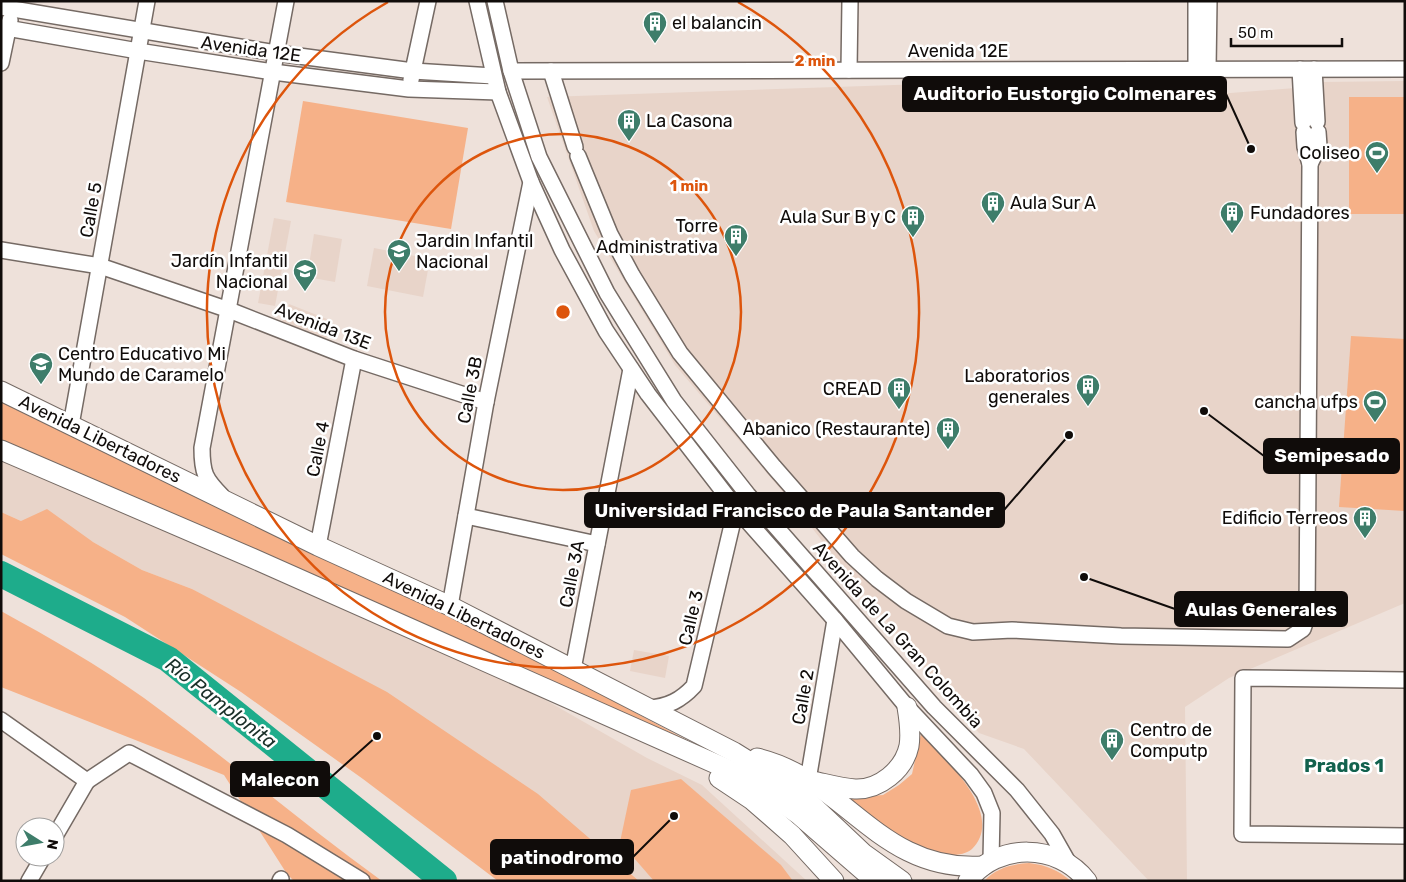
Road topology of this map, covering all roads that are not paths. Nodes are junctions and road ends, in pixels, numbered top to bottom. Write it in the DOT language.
graph roads {
  1 [pos="147,1"];
  2 [pos="286,1"];
  3 [pos="428,1"];
  4 [pos="476,1"];
  5 [pos="495,1"];
  6 [pos="850,1"];
  7 [pos="1196,1"];
  8 [pos="1209,1"];
  9 [pos="9,6"];
  10 [pos="5,28"];
  11 [pos="142,30"];
  12 [pos="138,52"];
  13 [pos="276,53"];
  14 [pos="1,63"];
  15 [pos="1202,69"];
  16 [pos="1307,69"];
  17 [pos="1405,69"];
  18 [pos="848,70"];
  19 [pos="413,71"];
  20 [pos="511,71"];
  21 [pos="551,71"];
  22 [pos="273,72"];
  23 [pos="493,76"];
  24 [pos="409,89"];
  25 [pos="498,92"];
  26 [pos="531,182"];
  27 [pos="1,250"];
  28 [pos="100,266"];
  29 [pos="229,310"];
  30 [pos="354,359"];
  31 [pos="631,369"];
  32 [pos="1,391"];
  33 [pos="486,402"];
  34 [pos="71,425"];
  35 [pos="1,450"];
  36 [pos="228,502"];
  37 [pos="736,508"];
  38 [pos="466,516"];
  39 [pos="597,544"];
  40 [pos="318,546"];
  41 [pos="450,606"];
  42 [pos="835,620"];
  43 [pos="574,669"];
  44 [pos="1405,680"];
  45 [pos="907,707"];
  46 [pos="648,708"];
  47 [pos="1,720"];
  48 [pos="647,734"];
  49 [pos="734,752"];
  50 [pos="808,780"];
  51 [pos="87,781"];
  52 [pos="65,819"];
  53 [pos="1405,836"];
  54 [pos="37,867"];
  55 [pos="978,871"];
  56 [pos="1083,875"];
  57 [pos="832,879"];
  58 [pos="29,881"];
  59 [pos="362,881"];
  60 [pos="875,881"];
  61 [pos="902,881"];
  1 -- 11 [label="street, Calle 5"];
  2 -- 13 [label="street"];
  3 -- 19 [label="street"];
  4 -- 23 [label="street, Avenida de La Gran Colombia"];
  5 -- 20 [label="street, Avenida de La Gran Colombia"];
  6 -- 18 [label="street"];
  7 -- 15 [label="street"];
  8 -- 15 [label="street"];
  9 -- 10 [label="street"];
  9 -- 11 [label="street, Avenida 12E"];
  10 -- 12 [label="street, Avenida 12E"];
  10 -- 14 [label="street"];
  11 -- 12 [label="street, Calle 5"];
  11 -- 13 [label="street, Avenida 12E"];
  12 -- 22 [label="street, Avenida 12E"];
  12 -- 28 [label="street, Calle 5"];
  13 -- 19 [label="street, Avenida 12E"];
  13 -- 22 [label="street"];
  15 -- 16 [label="street, Avenida 12E"];
  15 -- 18 [label="street, Avenida 12E"];
  16 -- 17 [label="street, Avenida 12E"];
  16 -- 21 [label="street"];
  18 -- 21 [label="street, Avenida 12E"];
  19 -- 23 [label="street, Avenida 12E"];
  19 -- 24 [label="street"];
  20 -- 21 [label="street, Avenida 12E"];
  20 -- 56 [label="street, Avenida de La Gran Colombia"];
  22 -- 24 [label="street, Avenida 12E"];
  22 -- 29 [label="street"];
  23 -- 25 [label="street, Avenida de La Gran Colombia"];
  24 -- 25 [label="street, Avenida 12E"];
  25 -- 26 [label="street, Avenida de La Gran Colombia"];
  26 -- 31 [label="street, Avenida de La Gran Colombia"];
  26 -- 33 [label="street, Calle 3B"];
  27 -- 28 [label="street, Avenida 13E"];
  28 -- 29 [label="street, Avenida 13E"];
  28 -- 34 [label="street, Calle 5"];
  29 -- 30 [label="street, Avenida 13E"];
  29 -- 36 [label="street"];
  30 -- 33 [label="street, Avenida 13E"];
  30 -- 40 [label="street, Calle 4"];
  31 -- 37 [label="street, Avenida de La Gran Colombia"];
  31 -- 39 [label="street, Calle 3A"];
  32 -- 34 [label="main road, Avenida Libertadores"];
  33 -- 38 [label="street, Calle 3B"];
  34 -- 36 [label="main road, Avenida Libertadores"];
  35 -- 48 [label="main road, Avenida Libertadores"];
  36 -- 40 [label="main road, Avenida Libertadores"];
  37 -- 42 [label="street, Avenida de La Gran Colombia"];
  37 -- 46 [label="street, Calle 3"];
  38 -- 39 [label="street"];
  38 -- 41 [label="street, Calle 3B"];
  39 -- 43 [label="street, Calle 3A"];
  40 -- 41 [label="main road, Avenida Libertadores"];
  41 -- 43 [label="main road, Avenida Libertadores"];
  42 -- 45 [label="street, Avenida de La Gran Colombia"];
  42 -- 50 [label="street, Calle 2"];
  43 -- 46 [label="main road, Avenida Libertadores"];
  44 -- 53 [label="street"];
  45 -- 50 [label="main road"];
  45 -- 55 [label="street, Avenida de La Gran Colombia"];
  46 -- 49 [label="main road, Avenida Libertadores"];
  47 -- 51 [label="street"];
  48 -- 57 [label="main road"];
  48 -- 60 [label="main road, Avenida Libertadores"];
  49 -- 50 [label="main road"];
  49 -- 61 [label="main road, Avenida Libertadores"];
  50 -- 55 [label="main road"];
  51 -- 52 [label="street"];
  51 -- 59 [label="street"];
  54 -- 58 [label="street"];
  55 -- 56 [label="main road"];
}
